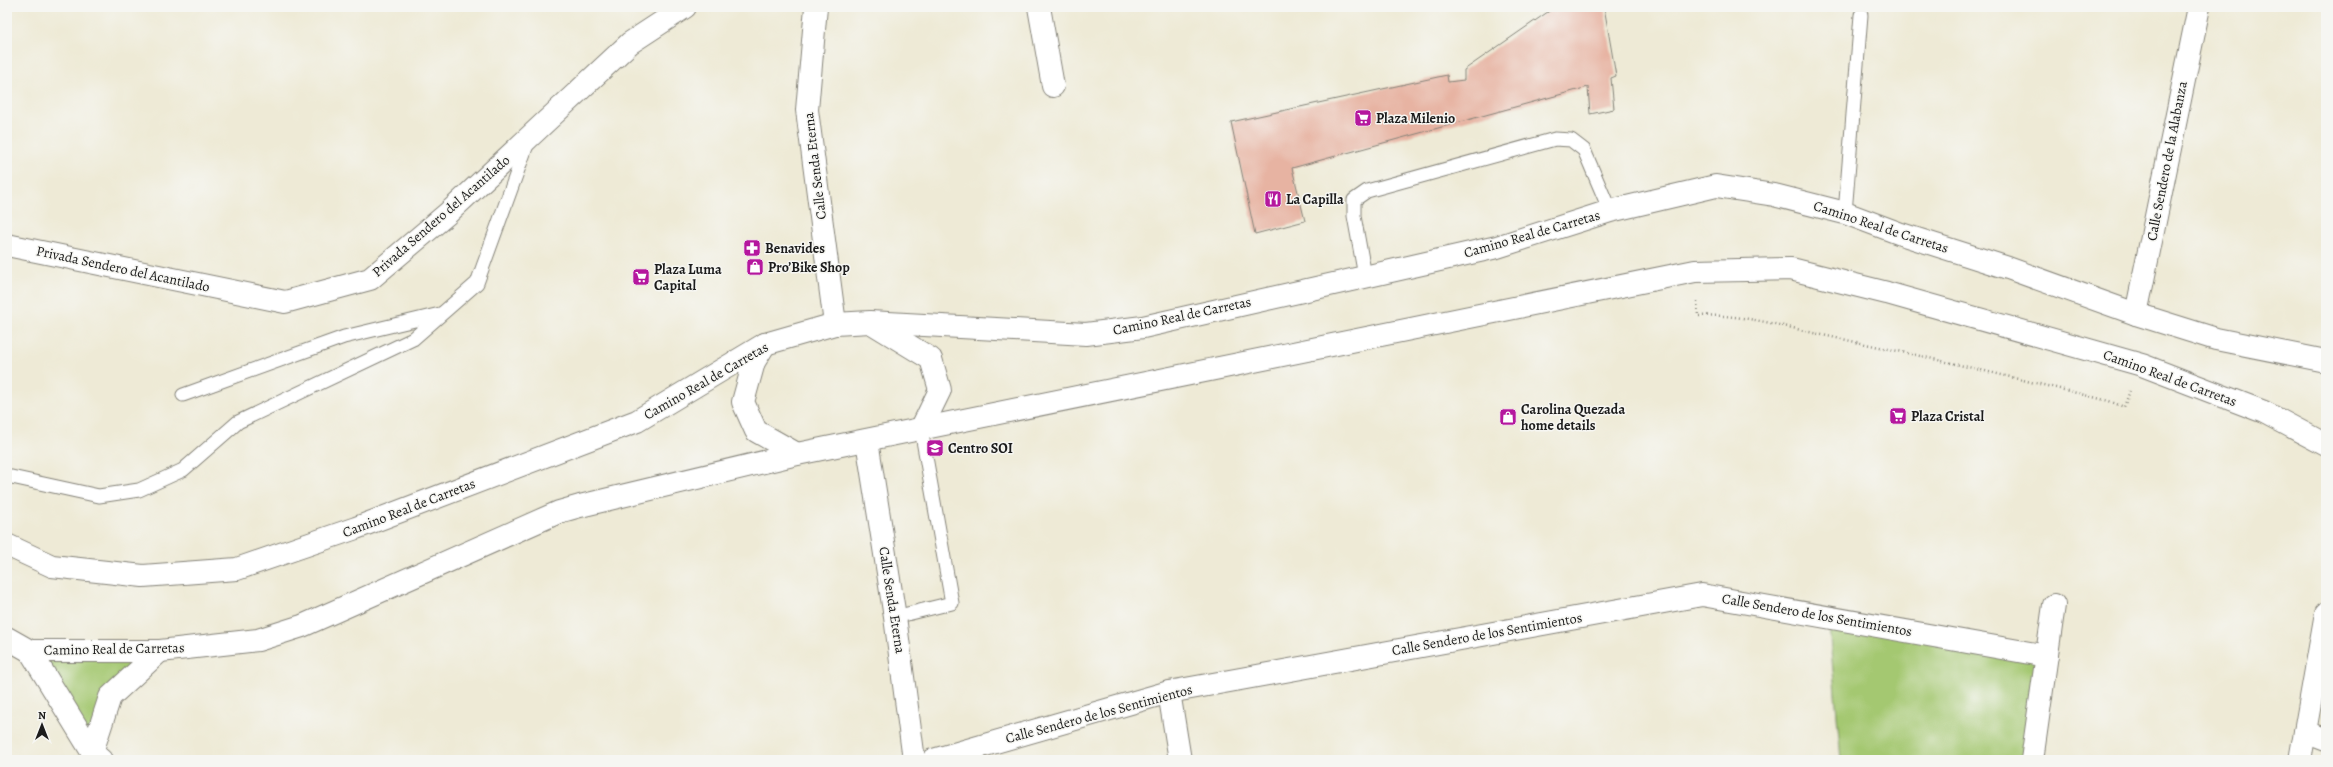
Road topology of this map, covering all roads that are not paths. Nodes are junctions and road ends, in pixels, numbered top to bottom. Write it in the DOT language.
graph roads {
  1 [pos="685,7"];
  2 [pos="816,7"];
  3 [pos="1039,7"];
  4 [pos="2199,7"];
  5 [pos="1860,15"];
  6 [pos="1053,86"];
  7 [pos="530,137"];
  8 [pos="1610,210"];
  9 [pos="1844,213"];
  10 [pos="7,245"];
  11 [pos="1366,276"];
  12 [pos="443,313"];
  13 [pos="2136,314"];
  14 [pos="870,322"];
  15 [pos="835,324"];
  16 [pos="765,344"];
  17 [pos="2326,361"];
  18 [pos="183,395"];
  19 [pos="921,429"];
  20 [pos="867,441"];
  21 [pos="2326,445"];
  22 [pos="797,454"];
  23 [pos="7,476"];
  24 [pos="7,546"];
  25 [pos="2054,605"];
  26 [pos="2326,613"];
  27 [pos="895,617"];
  28 [pos="7,638"];
  29 [pos="30,651"];
  30 [pos="160,651"];
  31 [pos="2047,656"];
  32 [pos="1169,692"];
  33 [pos="2305,732"];
  34 [pos="2326,740"];
  35 [pos="96,756"];
  36 [pos="914,760"];
  37 [pos="933,760"];
  38 [pos="1180,760"];
  39 [pos="2032,760"];
  40 [pos="2300,760"];
  1 -- 7 [label="street, Privada Sendero del Acantilado"];
  2 -- 15 [label="street, Calle Senda Eterna"];
  3 -- 6 [label="street"];
  4 -- 13 [label="street, Calle Sendero de la Alabanza"];
  5 -- 9 [label="lane"];
  7 -- 10 [label="street, Privada Sendero del Acantilado"];
  7 -- 12 [label="lane"];
  8 -- 9 [label="street, Camino Real de Carretas"];
  8 -- 11 [label="street, Camino Real de Carretas"];
  8 -- 11 [label="lane"];
  9 -- 13 [label="street, Camino Real de Carretas"];
  11 -- 14 [label="street, Camino Real de Carretas"];
  12 -- 18 [label="lane"];
  12 -- 23 [label="lane"];
  13 -- 17 [label="street, Camino Real de Carretas"];
  14 -- 15 [label="street, Camino Real de Carretas"];
  14 -- 19 [label="street"];
  15 -- 16 [label="street, Camino Real de Carretas"];
  16 -- 22 [label="street"];
  16 -- 24 [label="street, Camino Real de Carretas"];
  19 -- 20 [label="street, Camino Real de Carretas"];
  19 -- 21 [label="street, Camino Real de Carretas"];
  19 -- 27 [label="lane"];
  20 -- 22 [label="street, Camino Real de Carretas"];
  20 -- 27 [label="street, Calle Senda Eterna"];
  22 -- 30 [label="street, Camino Real de Carretas"];
  25 -- 31 [label="street"];
  26 -- 33 [label="street"];
  27 -- 36 [label="street, Calle Senda Eterna"];
  28 -- 29 [label="street, Camino Real de Carretas"];
  29 -- 30 [label="street, Camino Real de Carretas"];
  29 -- 35 [label="street"];
  30 -- 35 [label="street"];
  31 -- 32 [label="street, Calle Sendero de los Sentimientos"];
  31 -- 39 [label="street"];
  32 -- 37 [label="street, Calle Sendero de los Sentimientos"];
  32 -- 38 [label="street"];
  33 -- 34 [label="street"];
  33 -- 40 [label="street"];
}
